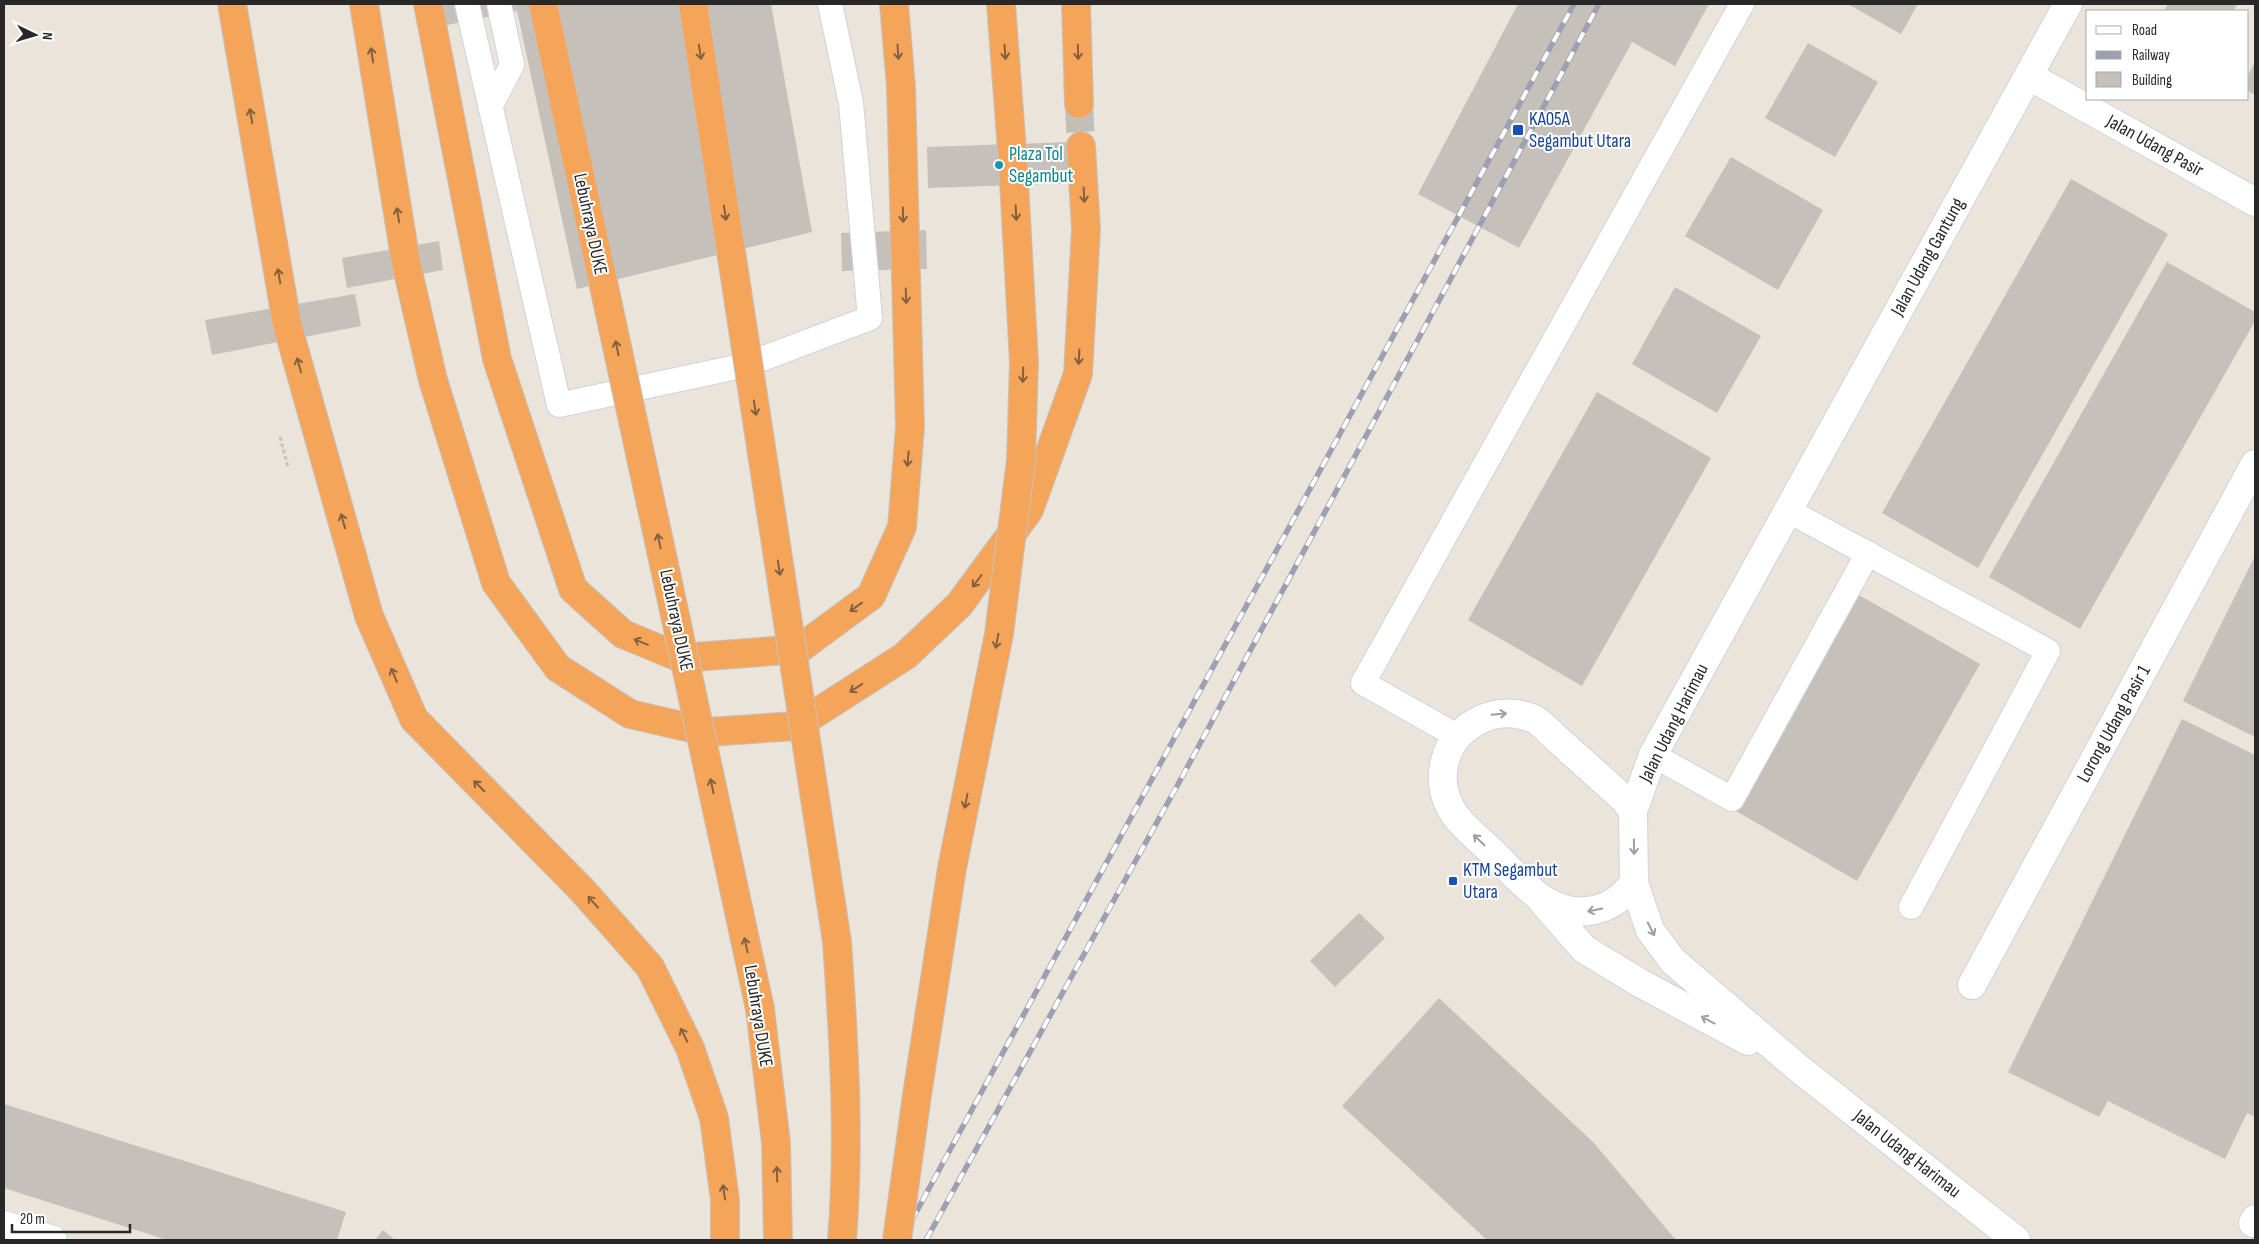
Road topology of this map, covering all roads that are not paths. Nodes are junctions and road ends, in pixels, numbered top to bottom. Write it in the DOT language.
graph roads {
  1 [pos="232,4"];
  2 [pos="364,4"];
  3 [pos="428,4"];
  4 [pos="467,4"];
  5 [pos="499,4"];
  6 [pos="542,4"];
  7 [pos="692,4"];
  8 [pos="830,4"];
  9 [pos="894,4"];
  10 [pos="1001,4"];
  11 [pos="1076,4"];
  12 [pos="1742,4"];
  13 [pos="2068,4"];
  14 [pos="2029,76"];
  15 [pos="1079,104"];
  16 [pos="490,107"];
  17 [pos="1081,146"];
  18 [pos="2255,202"];
  19 [pos="2255,464"];
  20 [pos="1787,510"];
  21 [pos="1868,553"];
  22 [pos="1458,736"];
  23 [pos="1653,755"];
  24 [pos="1633,811"];
  25 [pos="1634,883"];
  26 [pos="1540,898"];
  27 [pos="1911,907"];
  28 [pos="1972,985"];
  29 [pos="1797,1067"];
  30 [pos="4,1225"];
  31 [pos="2005,1237"];
  32 [pos="54,1240"];
  33 [pos="725,1240"];
  34 [pos="778,1240"];
  35 [pos="842,1240"];
  36 [pos="898,1240"];
  33 -- 1 [label="highway, one-way"];
  17 -- 2 [label="highway, one-way"];
  9 -- 3 [label="highway, one-way"];
  4 -- 16 [label="lane"];
  5 -- 16 [label="lane"];
  34 -- 6 [label="highway, Lebuhraya DUKE, one-way, bridge"];
  7 -- 35 [label="highway, one-way, bridge"];
  8 -- 16 [label="lane"];
  10 -- 36 [label="highway, one-way, bridge"];
  11 -- 15 [label="highway, one-way"];
  12 -- 22 [label="lane"];
  13 -- 14 [label="street, Jalan Udang Gantung"];
  14 -- 18 [label="street, Jalan Udang Pasir"];
  14 -- 20 [label="street, Jalan Udang Gantung"];
  19 -- 28 [label="street, Lorong Udang Pasir 1"];
  20 -- 21 [label="lane"];
  20 -- 23 [label="street, Jalan Udang Harimau"];
  21 -- 23 [label="lane"];
  21 -- 27 [label="lane"];
  22 -- 24 [label="street, one-way"];
  26 -- 22 [label="street, one-way"];
  23 -- 24 [label="street, Jalan Udang Harimau"];
  24 -- 25 [label="street, Jalan Udang Harimau, one-way"];
  25 -- 26 [label="street, one-way"];
  25 -- 29 [label="street, Jalan Udang Harimau, one-way"];
  29 -- 26 [label="street, Jalan Udang Harimau, one-way"];
  29 -- 31 [label="street, Jalan Udang Harimau"];
  30 -- 32 [label="street"];
}
